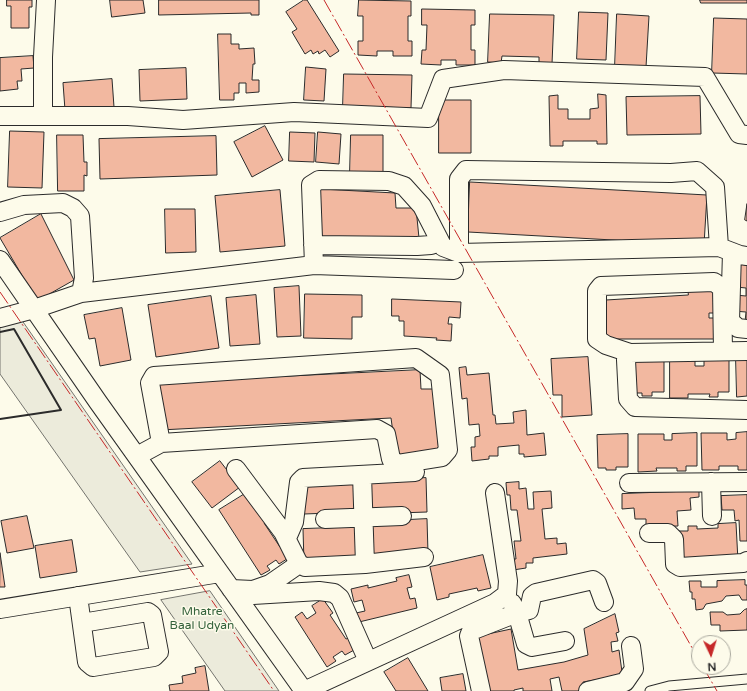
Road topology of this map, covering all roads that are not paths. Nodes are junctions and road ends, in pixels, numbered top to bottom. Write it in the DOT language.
graph roads {
  1 [pos="46,0"];
  2 [pos="0,116"];
  3 [pos="43,116"];
  4 [pos="747,135"];
  5 [pos="0,212"];
  6 [pos="440,242"];
  7 [pos="313,245"];
  8 [pos="732,252"];
  9 [pos="460,253"];
  10 [pos="0,260"];
  11 [pos="314,264"];
  12 [pos="454,270"];
  13 [pos="81,293"];
  14 [pos="34,309"];
  15 [pos="0,318"];
  16 [pos="747,329"];
  17 [pos="747,351"];
  18 [pos="723,352"];
  19 [pos="630,353"];
  20 [pos="747,410"];
  21 [pos="161,443"];
  22 [pos="137,456"];
  23 [pos="236,469"];
  24 [pos="420,472"];
  25 [pos="362,475"];
  26 [pos="628,482"];
  27 [pos="711,482"];
  28 [pos="747,482"];
  29 [pos="495,494"];
  30 [pos="402,516"];
  31 [pos="712,516"];
  32 [pos="364,518"];
  33 [pos="325,519"];
  34 [pos="649,533"];
  35 [pos="287,538"];
  36 [pos="424,557"];
  37 [pos="747,561"];
  38 [pos="299,564"];
  39 [pos="365,564"];
  40 [pos="220,573"];
  41 [pos="234,593"];
  42 [pos="507,594"];
  43 [pos="78,596"];
  44 [pos="604,602"];
  45 [pos="0,609"];
  46 [pos="517,613"];
  47 [pos="82,623"];
  48 [pos="565,641"];
  49 [pos="631,646"];
  50 [pos="368,661"];
  51 [pos="747,679"];
  52 [pos="304,691"];
  53 [pos="481,691"];
  54 [pos="588,691"];
  55 [pos="650,691"];
  1 -- 3 [label="street"];
  2 -- 3 [label="street"];
  3 -- 4 [label="street"];
  5 -- 13 [label="street"];
  6 -- 7 [label="street"];
  6 -- 7 [label="street"];
  6 -- 9 [label="street"];
  7 -- 11 [label="street"];
  8 -- 9 [label="street"];
  8 -- 9 [label="street"];
  8 -- 16 [label="street"];
  10 -- 14 [label="street"];
  11 -- 12 [label="street"];
  11 -- 13 [label="street"];
  13 -- 14 [label="street"];
  14 -- 15 [label="street"];
  14 -- 22 [label="street"];
  17 -- 18 [label="street"];
  18 -- 19 [label="street"];
  18 -- 19 [label="street"];
  19 -- 20 [label="street"];
  21 -- 21 [label="street"];
  21 -- 22 [label="street"];
  22 -- 40 [label="street"];
  23 -- 35 [label="street"];
  24 -- 25 [label="street"];
  25 -- 32 [label="street"];
  25 -- 35 [label="street"];
  26 -- 27 [label="street"];
  27 -- 28 [label="street"];
  27 -- 31 [label="street"];
  29 -- 42 [label="street"];
  30 -- 32 [label="street"];
  32 -- 33 [label="street"];
  32 -- 39 [label="street"];
  34 -- 37 [label="street"];
  35 -- 38 [label="street"];
  36 -- 39 [label="street"];
  38 -- 39 [label="street"];
  38 -- 41 [label="street"];
  40 -- 41 [label="street"];
  40 -- 43 [label="street"];
  41 -- 50 [label="street"];
  41 -- 52 [label="street"];
  42 -- 46 [label="street"];
  42 -- 50 [label="street"];
  43 -- 45 [label="street"];
  43 -- 47 [label="street"];
  44 -- 46 [label="street"];
  46 -- 48 [label="street"];
  46 -- 53 [label="street"];
  49 -- 54 [label="street"];
  50 -- 52 [label="street"];
  51 -- 55 [label="lane"];
}
